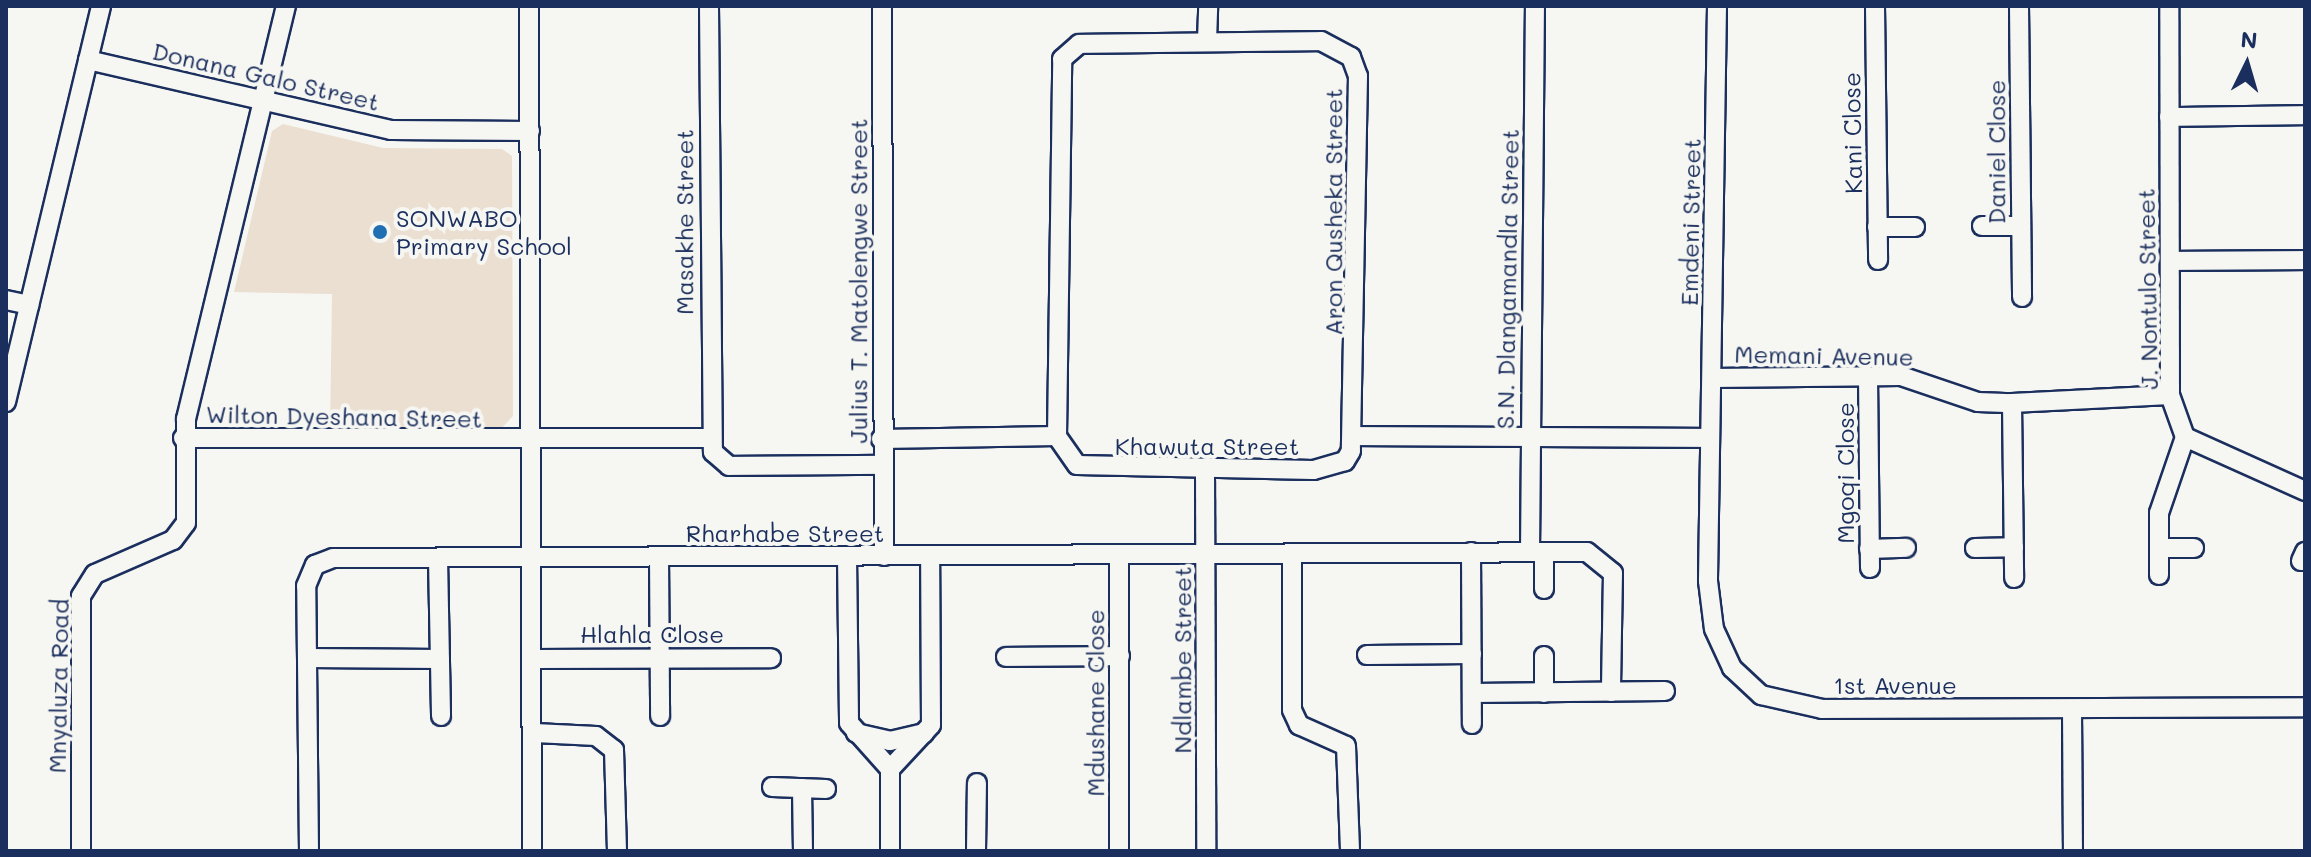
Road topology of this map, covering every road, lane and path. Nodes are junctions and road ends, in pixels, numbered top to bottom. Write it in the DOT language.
graph roads {
  1 [pos="101,6"];
  2 [pos="286,6"];
  3 [pos="529,6"];
  4 [pos="709,6"];
  5 [pos="882,6"];
  6 [pos="1208,6"];
  7 [pos="1535,6"];
  8 [pos="1717,6"];
  9 [pos="1875,6"];
  10 [pos="2019,6"];
  11 [pos="2169,6"];
  12 [pos="1207,41"];
  13 [pos="88,60"];
  14 [pos="263,100"];
  15 [pos="2305,115"];
  16 [pos="2169,117"];
  17 [pos="530,131"];
  18 [pos="1982,226"];
  19 [pos="2021,226"];
  20 [pos="1877,227"];
  21 [pos="1915,227"];
  22 [pos="1878,260"];
  23 [pos="2305,260"];
  24 [pos="2171,261"];
  25 [pos="2022,297"];
  26 [pos="6,300"];
  27 [pos="29,305"];
  28 [pos="1868,376"];
  29 [pos="1712,378"];
  30 [pos="2170,395"];
  31 [pos="6,402"];
  32 [pos="2012,403"];
  33 [pos="1057,436"];
  34 [pos="1355,436"];
  35 [pos="1528,436"];
  36 [pos="2185,437"];
  37 [pos="183,438"];
  38 [pos="708,438"];
  39 [pos="1710,438"];
  40 [pos="881,439"];
  41 [pos="533,441"];
  42 [pos="882,465"];
  43 [pos="1205,470"];
  44 [pos="2305,491"];
  45 [pos="2014,547"];
  46 [pos="1906,548"];
  47 [pos="1975,548"];
  48 [pos="2159,548"];
  49 [pos="2194,548"];
  50 [pos="1869,549"];
  51 [pos="1471,552"];
  52 [pos="1537,552"];
  53 [pos="1292,554"];
  54 [pos="1119,555"];
  55 [pos="1206,555"];
  56 [pos="847,556"];
  57 [pos="884,556"];
  58 [pos="930,556"];
  59 [pos="534,557"];
  60 [pos="659,557"];
  61 [pos="438,558"];
  62 [pos="1870,568"];
  63 [pos="2159,575"];
  64 [pos="2014,578"];
  65 [pos="1544,589"];
  66 [pos="1472,654"];
  67 [pos="1367,655"];
  68 [pos="1120,656"];
  69 [pos="1544,656"];
  70 [pos="1006,657"];
  71 [pos="307,658"];
  72 [pos="660,658"];
  73 [pos="771,658"];
  74 [pos="440,659"];
  75 [pos="534,659"];
  76 [pos="1665,691"];
  77 [pos="1611,692"];
  78 [pos="1472,693"];
  79 [pos="1544,693"];
  80 [pos="2305,707"];
  81 [pos="2072,711"];
  82 [pos="441,716"];
  83 [pos="660,716"];
  84 [pos="1472,724"];
  85 [pos="926,732"];
  86 [pos="535,733"];
  87 [pos="856,733"];
  88 [pos="890,769"];
  89 [pos="977,783"];
  90 [pos="772,787"];
  91 [pos="802,788"];
  92 [pos="826,789"];
  93 [pos="81,851"];
  94 [pos="309,851"];
  95 [pos="532,851"];
  96 [pos="617,851"];
  97 [pos="803,851"];
  98 [pos="890,851"];
  99 [pos="976,851"];
  100 [pos="1119,851"];
  101 [pos="1206,851"];
  102 [pos="1350,851"];
  103 [pos="2073,851"];
  1 -- 13 [label="street"];
  2 -- 14 [label="street, Wilton Dyeshana Street"];
  3 -- 17 [label="street"];
  4 -- 38 [label="street, Masakhe Street"];
  5 -- 40 [label="street, Julius T. Matolengwe Street"];
  6 -- 12 [label="street"];
  7 -- 35 [label="street, S.N. Dlangamandla Street"];
  8 -- 29 [label="street, Emdeni Street"];
  9 -- 20 [label="street, Kani Close"];
  10 -- 19 [label="street, Daniel Close"];
  11 -- 16 [label="street, J. Nontulo Street"];
  12 -- 33 [label="street, Aron Qusheka Street"];
  12 -- 34 [label="street, Aron Qusheka Street"];
  13 -- 14 [label="street, Donana Galo Street"];
  13 -- 27 [label="street"];
  14 -- 17 [label="street, Donana Galo Street"];
  14 -- 37 [label="street, Wilton Dyeshana Street"];
  15 -- 16 [label="street"];
  16 -- 24 [label="street, J. Nontulo Street"];
  17 -- 41 [label="street"];
  18 -- 19 [label="street"];
  19 -- 25 [label="street, Daniel Close"];
  20 -- 21 [label="street"];
  20 -- 22 [label="street, Kani Close"];
  23 -- 24 [label="street"];
  24 -- 30 [label="street, J. Nontulo Street"];
  26 -- 27 [label="street"];
  27 -- 31 [label="street"];
  28 -- 29 [label="street, Memani Avenue"];
  28 -- 32 [label="street, Memani Avenue"];
  28 -- 50 [label="street, Mgoqi Close"];
  29 -- 39 [label="street, Emdeni Street"];
  30 -- 32 [label="street, Memani Avenue"];
  30 -- 36 [label="street, J. Nontulo Street"];
  32 -- 45 [label="street"];
  33 -- 40 [label="street"];
  33 -- 43 [label="street, Khawuta Street"];
  34 -- 35 [label="street"];
  34 -- 43 [label="street, Khawuta Street"];
  35 -- 39 [label="street"];
  35 -- 52 [label="street, S.N. Dlangamandla Street"];
  36 -- 44 [label="street"];
  36 -- 48 [label="street"];
  37 -- 41 [label="street, Wilton Dyeshana Street"];
  37 -- 93 [label="street, Mnyaluza Road"];
  38 -- 41 [label="street, Wilton Dyeshana Street"];
  38 -- 42 [label="street"];
  39 -- 81 [label="street, 1st Avenue"];
  40 -- 42 [label="street, Julius T. Matolengwe Street"];
  41 -- 59 [label="street"];
  42 -- 57 [label="street, Julius T. Matolengwe Street"];
  43 -- 55 [label="street, Ndlambe Street"];
  45 -- 47 [label="street"];
  45 -- 64 [label="street"];
  46 -- 50 [label="street"];
  48 -- 49 [label="street"];
  48 -- 63 [label="street"];
  50 -- 62 [label="street, Mgoqi Close"];
  51 -- 52 [label="street, Rharhabe Street"];
  51 -- 53 [label="street, Rharhabe Street"];
  51 -- 66 [label="street"];
  52 -- 65 [label="street"];
  52 -- 77 [label="street, Rharhabe Street"];
  53 -- 55 [label="street, Rharhabe Street"];
  53 -- 102 [label="street"];
  54 -- 55 [label="street, Rharhabe Street"];
  54 -- 58 [label="street, Rharhabe Street"];
  54 -- 68 [label="street, Mdushane Close"];
  55 -- 101 [label="street, Ndlambe Street"];
  56 -- 57 [label="street, Rharhabe Street"];
  56 -- 60 [label="street, Rharhabe Street"];
  56 -- 87 [label="street"];
  57 -- 58 [label="street, Rharhabe Street"];
  58 -- 85 [label="street"];
  59 -- 60 [label="street, Rharhabe Street"];
  59 -- 61 [label="street, Rharhabe Street"];
  59 -- 75 [label="street"];
  60 -- 72 [label="street"];
  61 -- 71 [label="street, Rharhabe Street"];
  61 -- 74 [label="street"];
  66 -- 67 [label="street"];
  66 -- 78 [label="street"];
  68 -- 70 [label="street"];
  68 -- 100 [label="street, Mdushane Close"];
  69 -- 79 [label="street"];
  71 -- 74 [label="street"];
  71 -- 94 [label="street, Rharhabe Street"];
  72 -- 73 [label="street, Hlahla Close"];
  72 -- 75 [label="street, Hlahla Close"];
  72 -- 83 [label="street"];
  74 -- 82 [label="street"];
  75 -- 86 [label="street"];
  76 -- 77 [label="street"];
  77 -- 79 [label="street"];
  78 -- 79 [label="street"];
  78 -- 84 [label="street"];
  80 -- 81 [label="street, 1st Avenue"];
  81 -- 103 [label="street"];
  85 -- 87 [label="street"];
  85 -- 88 [label="street"];
  86 -- 95 [label="street"];
  86 -- 96 [label="street"];
  87 -- 88 [label="street"];
  88 -- 98 [label="street"];
  89 -- 99 [label="street"];
  90 -- 91 [label="street"];
  91 -- 92 [label="street"];
  91 -- 97 [label="street"];
}
